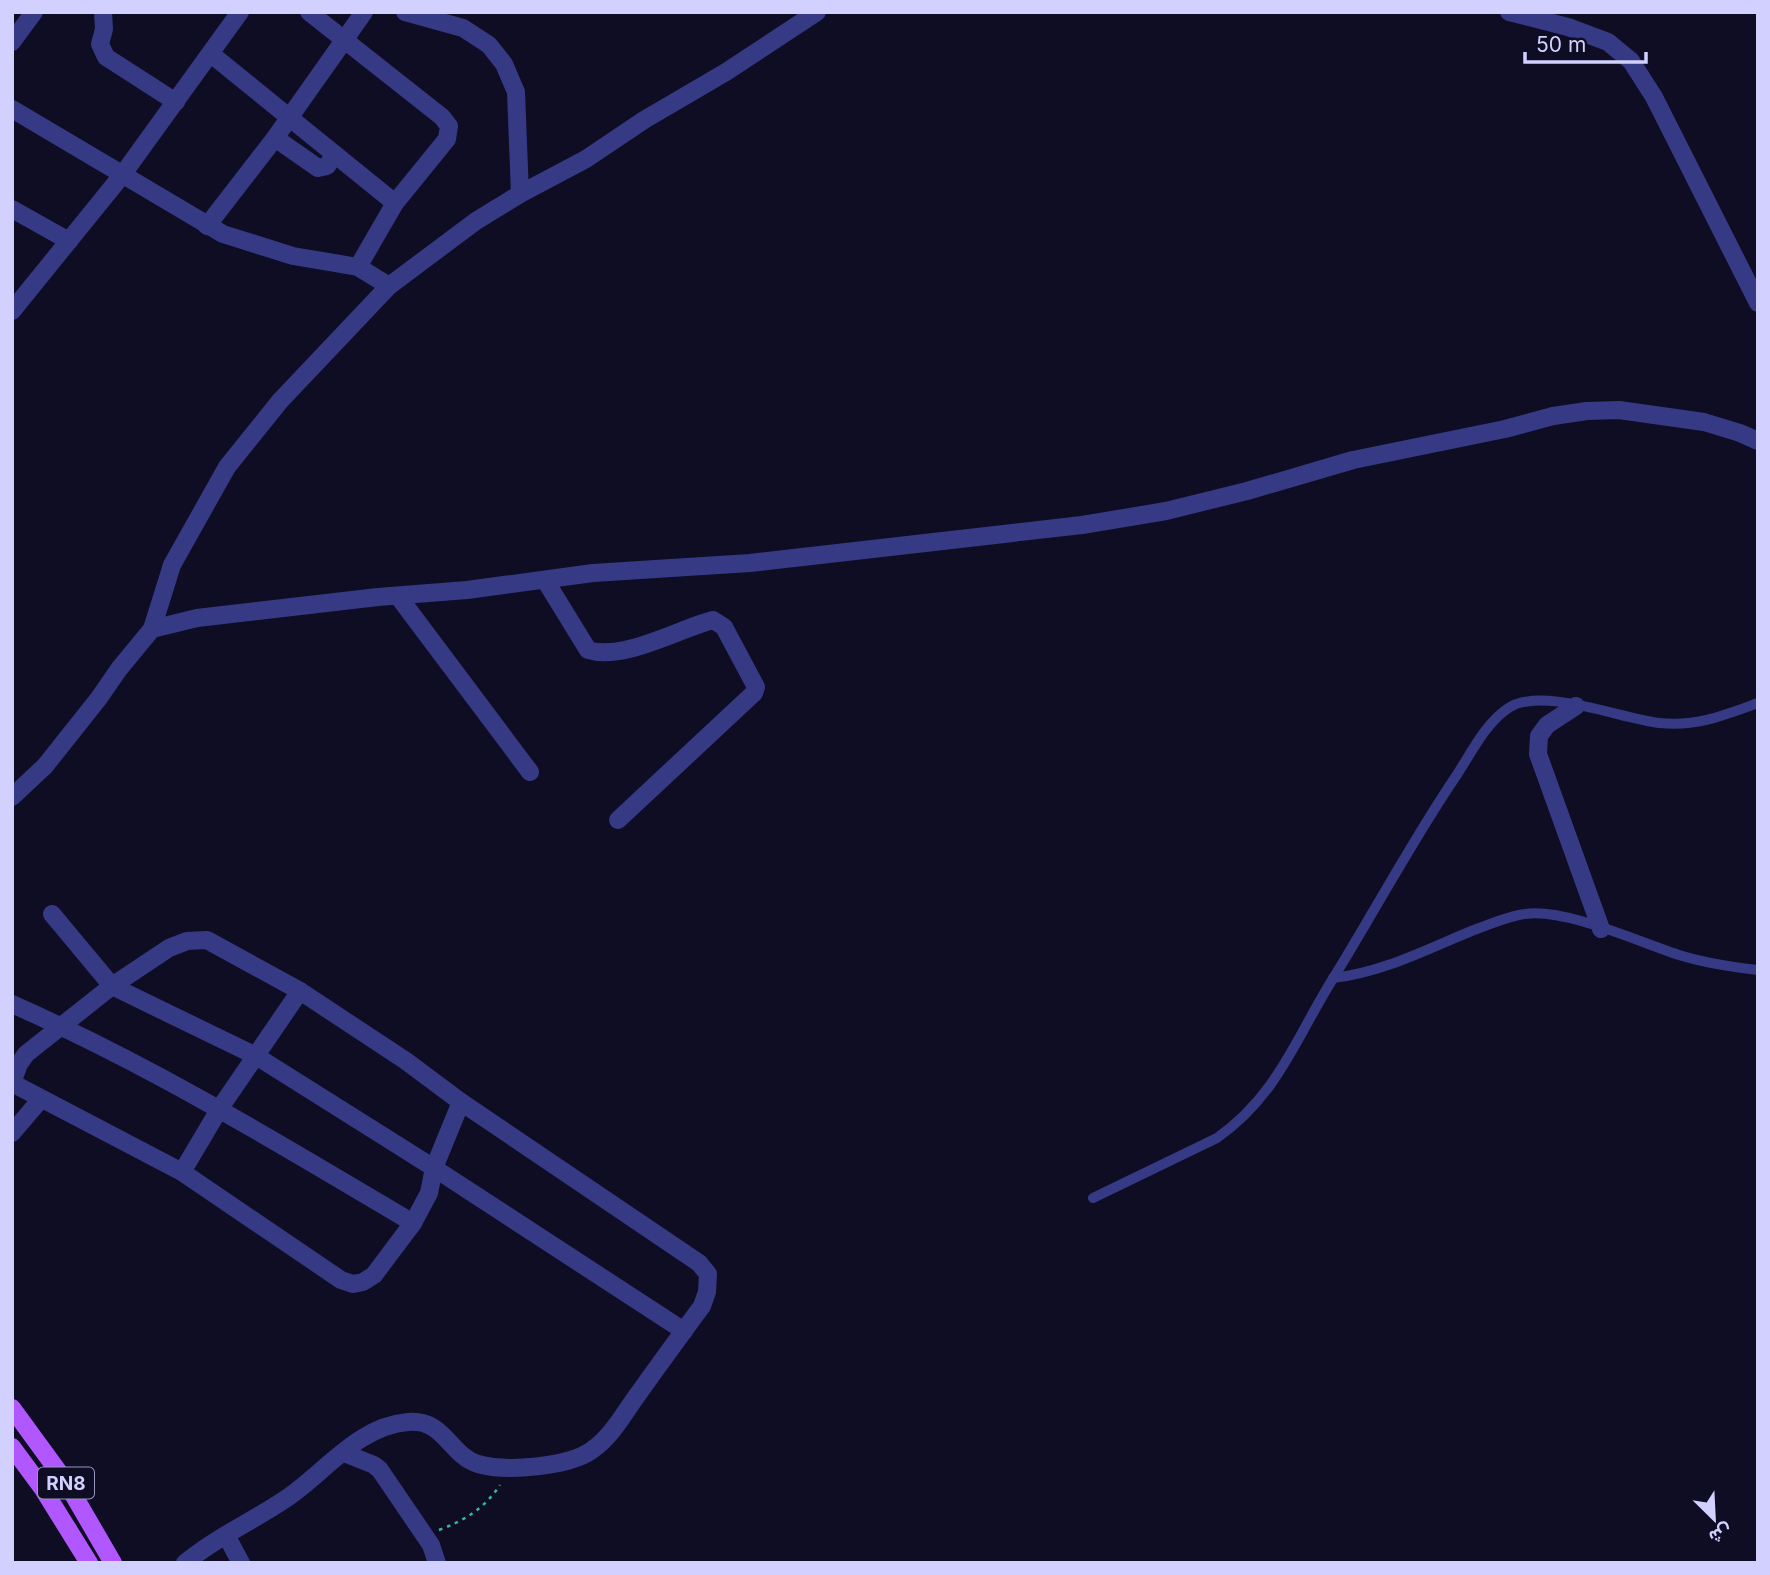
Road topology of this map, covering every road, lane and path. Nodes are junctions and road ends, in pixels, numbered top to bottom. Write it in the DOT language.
graph roads {
  1 [pos="34,12"];
  2 [pos="103,12"];
  3 [pos="240,12"];
  4 [pos="309,12"];
  5 [pos="364,12"];
  6 [pos="405,12"];
  7 [pos="817,12"];
  8 [pos="1509,12"];
  9 [pos="344,40"];
  10 [pos="12,42"];
  11 [pos="211,54"];
  12 [pos="176,102"];
  13 [pos="12,109"];
  14 [pos="289,118"];
  15 [pos="275,138"];
  16 [pos="334,155"];
  17 [pos="123,174"];
  18 [pos="520,194"];
  19 [pos="395,203"];
  20 [pos="12,209"];
  21 [pos="207,226"];
  22 [pos="69,241"];
  23 [pos="358,267"];
  24 [pos="389,286"];
  25 [pos="1758,303"];
  26 [pos="12,311"];
  27 [pos="1758,441"];
  28 [pos="545,580"];
  29 [pos="398,596"];
  30 [pos="152,629"];
  31 [pos="1758,703"];
  32 [pos="1576,706"];
  33 [pos="530,772"];
  34 [pos="12,797"];
  35 [pos="618,820"];
  36 [pos="52,914"];
  37 [pos="1601,929"];
  38 [pos="1758,970"];
  39 [pos="1333,978"];
  40 [pos="112,986"];
  41 [pos="300,991"];
  42 [pos="12,1004"];
  43 [pos="62,1026"];
  44 [pos="256,1056"];
  45 [pos="12,1083"];
  46 [pos="41,1099"];
  47 [pos="461,1102"];
  48 [pos="220,1108"];
  49 [pos="12,1133"];
  50 [pos="434,1168"];
  51 [pos="182,1172"];
  52 [pos="1093,1198"];
  53 [pos="413,1223"];
  54 [pos="684,1331"];
  55 [pos="12,1408"];
  56 [pos="12,1447"];
  57 [pos="344,1453"];
  58 [pos="511,1468"];
  59 [pos="226,1535"];
  60 [pos="424,1536"];
  61 [pos="89,1563"];
  62 [pos="113,1563"];
  63 [pos="185,1563"];
  64 [pos="241,1563"];
  65 [pos="437,1563"];
  1 -- 10 [label="street"];
  2 -- 12 [label="street"];
  3 -- 11 [label="street"];
  4 -- 9 [label="street"];
  5 -- 9 [label="street"];
  6 -- 18 [label="street"];
  7 -- 18 [label="street"];
  8 -- 25 [label="street"];
  9 -- 14 [label="street"];
  9 -- 19 [label="street"];
  11 -- 12 [label="street"];
  11 -- 14 [label="street"];
  12 -- 17 [label="street"];
  13 -- 17 [label="street"];
  14 -- 15 [label="street"];
  14 -- 16 [label="street"];
  15 -- 16 [label="street"];
  15 -- 21 [label="street"];
  16 -- 19 [label="street"];
  17 -- 21 [label="street"];
  17 -- 22 [label="street"];
  18 -- 24 [label="street"];
  19 -- 23 [label="street"];
  20 -- 22 [label="street"];
  21 -- 23 [label="street"];
  22 -- 26 [label="street"];
  23 -- 24 [label="street"];
  24 -- 30 [label="street"];
  27 -- 28 [label="street"];
  28 -- 29 [label="street"];
  28 -- 35 [label="street"];
  29 -- 30 [label="street"];
  29 -- 33 [label="street"];
  30 -- 34 [label="street"];
  31 -- 32 [label="lane"];
  32 -- 37 [label="street"];
  32 -- 39 [label="lane"];
  36 -- 40 [label="street"];
  37 -- 38 [label="lane"];
  37 -- 39 [label="lane"];
  39 -- 52 [label="lane"];
  40 -- 41 [label="street"];
  40 -- 43 [label="street"];
  40 -- 44 [label="street"];
  41 -- 44 [label="street"];
  41 -- 47 [label="street"];
  42 -- 43 [label="street"];
  43 -- 45 [label="street"];
  43 -- 48 [label="street"];
  44 -- 48 [label="street"];
  44 -- 50 [label="street"];
  45 -- 46 [label="street"];
  46 -- 49 [label="street"];
  46 -- 51 [label="street"];
  47 -- 50 [label="street"];
  47 -- 54 [label="street"];
  48 -- 51 [label="street"];
  48 -- 53 [label="street"];
  50 -- 53 [label="street"];
  50 -- 54 [label="street"];
  51 -- 53 [label="street"];
  54 -- 58 [label="street"];
  55 -- 62 [label="main road, RN8"];
  56 -- 61 [label="main road, RN8"];
  57 -- 58 [label="street"];
  57 -- 59 [label="street"];
  57 -- 60 [label="street"];
  58 -- 60 [label="path"];
  59 -- 63 [label="street"];
  59 -- 64 [label="street"];
  60 -- 65 [label="street"];
}
